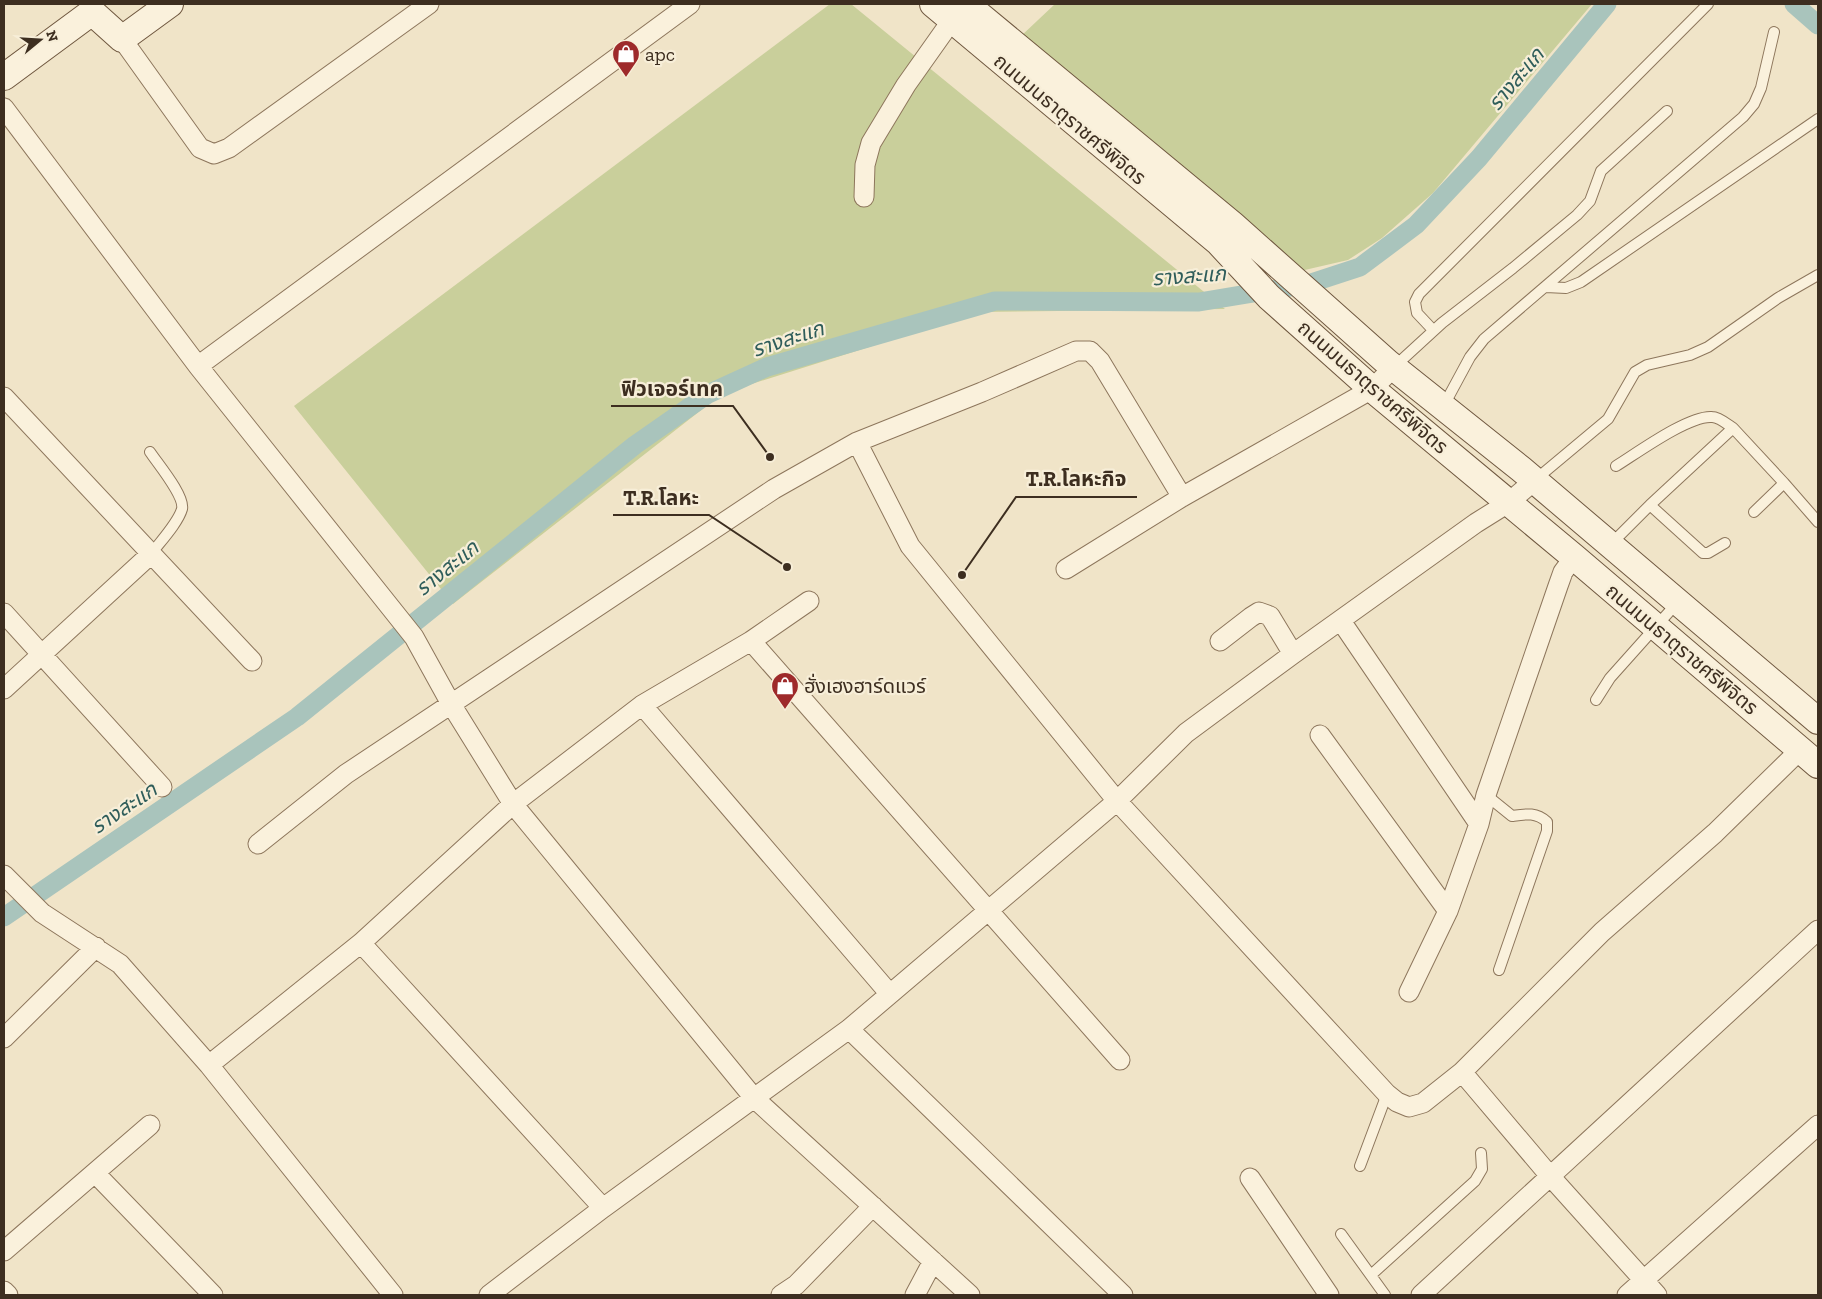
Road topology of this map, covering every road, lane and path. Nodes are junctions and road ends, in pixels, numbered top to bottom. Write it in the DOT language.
graph roads {
  1 [pos="170,4"];
  2 [pos="429,4"];
  3 [pos="690,4"];
  4 [pos="1708,4"];
  5 [pos="89,8"];
  6 [pos="950,9"];
  7 [pos="1774,32"];
  8 [pos="122,39"];
  9 [pos="4,77"];
  10 [pos="4,108"];
  11 [pos="1667,110"];
  12 [pos="1818,119"];
  13 [pos="864,197"];
  14 [pos="1227,241"];
  15 [pos="1818,275"];
  16 [pos="1546,287"];
  17 [pos="1310,293"];
  18 [pos="1300,323"];
  19 [pos="1433,330"];
  20 [pos="198,366"];
  21 [pos="1394,367"];
  22 [pos="1372,389"];
  23 [pos="4,397"];
  24 [pos="1442,408"];
  25 [pos="1732,428"];
  26 [pos="857,442"];
  27 [pos="150,452"];
  28 [pos="1616,466"];
  29 [pos="1534,481"];
  30 [pos="1784,483"];
  31 [pos="1182,496"];
  32 [pos="1508,503"];
  33 [pos="1650,505"];
  34 [pos="1754,512"];
  35 [pos="1818,522"];
  36 [pos="1725,543"];
  37 [pos="1610,545"];
  38 [pos="151,554"];
  39 [pos="1574,557"];
  40 [pos="1066,569"];
  41 [pos="809,601"];
  42 [pos="1677,602"];
  43 [pos="4,613"];
  44 [pos="1341,621"];
  45 [pos="1656,627"];
  46 [pos="1220,640"];
  47 [pos="751,641"];
  48 [pos="42,654"];
  49 [pos="1293,654"];
  50 [pos="252,661"];
  51 [pos="4,689"];
  52 [pos="1596,700"];
  53 [pos="451,704"];
  54 [pos="642,705"];
  55 [pos="1816,716"];
  56 [pos="1320,735"];
  57 [pos="1809,758"];
  58 [pos="162,787"];
  59 [pos="1486,795"];
  60 [pos="1117,800"];
  61 [pos="513,804"];
  62 [pos="1479,824"];
  63 [pos="258,844"];
  64 [pos="8,880"];
  65 [pos="1448,911"];
  66 [pos="988,912"];
  67 [pos="1818,930"];
  68 [pos="361,943"];
  69 [pos="96,947"];
  70 [pos="1499,970"];
  71 [pos="1409,992"];
  72 [pos="889,994"];
  73 [pos="850,1029"];
  74 [pos="4,1038"];
  75 [pos="1120,1060"];
  76 [pos="209,1065"];
  77 [pos="1462,1072"];
  78 [pos="1387,1094"];
  79 [pos="754,1098"];
  80 [pos="1818,1125"];
  81 [pos="150,1126"];
  82 [pos="1481,1153"];
  83 [pos="1360,1166"];
  84 [pos="95,1173"];
  85 [pos="1550,1176"];
  86 [pos="1250,1178"];
  87 [pos="873,1206"];
  88 [pos="603,1208"];
  89 [pos="1341,1234"];
  90 [pos="4,1251"];
  91 [pos="933,1261"];
  92 [pos="1371,1275"];
  93 [pos="1643,1281"];
  94 [pos="4,1291"];
  95 [pos="8,1295"];
  96 [pos="213,1295"];
  97 [pos="393,1295"];
  98 [pos="488,1295"];
  99 [pos="781,1295"];
  100 [pos="915,1295"];
  101 [pos="970,1295"];
  102 [pos="1123,1295"];
  103 [pos="1328,1295"];
  104 [pos="1385,1295"];
  105 [pos="1422,1295"];
  106 [pos="1628,1295"];
  107 [pos="1657,1295"];
  1 -- 8 [label="street"];
  2 -- 8 [label="street"];
  3 -- 20 [label="street"];
  4 -- 19 [label="lane"];
  5 -- 8 [label="street"];
  5 -- 9 [label="street"];
  6 -- 13 [label="street"];
  6 -- 14 [label="street, ถนนมนธาตุราชศรีพิจิตร"];
  7 -- 16 [label="lane"];
  10 -- 20 [label="street"];
  11 -- 19 [label="lane"];
  12 -- 16 [label="lane"];
  14 -- 17 [label="street, ถนนมนธาตุราชศรีพิจิตร"];
  14 -- 18 [label="street, ถนนมนธาตุราชศรีพิจิตร"];
  15 -- 29 [label="lane"];
  16 -- 24 [label="lane"];
  17 -- 18 [label="street"];
  17 -- 21 [label="street, ถนนมนธาตุราชศรีพิจิตร"];
  18 -- 22 [label="street, ถนนมนธาตุราชศรีพิจิตร"];
  19 -- 21 [label="lane"];
  20 -- 53 [label="street"];
  21 -- 22 [label="street"];
  21 -- 24 [label="street, ถนนมนธาตุราชศรีพิจิตร"];
  22 -- 31 [label="street"];
  22 -- 32 [label="street, ถนนมนธาตุราชศรีพิจิตร"];
  23 -- 38 [label="street"];
  24 -- 29 [label="street, ถนนมนธาตุราชศรีพิจิตร"];
  25 -- 28 [label="lane"];
  25 -- 30 [label="lane"];
  25 -- 33 [label="lane"];
  26 -- 31 [label="street"];
  26 -- 53 [label="street"];
  26 -- 60 [label="street"];
  27 -- 38 [label="lane"];
  29 -- 32 [label="street"];
  29 -- 37 [label="street, ถนนมนธาตุราชศรีพิจิตร"];
  30 -- 34 [label="lane"];
  30 -- 35 [label="lane"];
  31 -- 40 [label="street"];
  32 -- 39 [label="street, ถนนมนธาตุราชศรีพิจิตร"];
  32 -- 44 [label="street"];
  33 -- 36 [label="lane"];
  33 -- 37 [label="lane"];
  37 -- 42 [label="street, ถนนมนธาตุราชศรีพิจิตร"];
  38 -- 48 [label="street"];
  38 -- 50 [label="street"];
  39 -- 45 [label="street, ถนนมนธาตุราชศรีพิจิตร"];
  39 -- 59 [label="street"];
  41 -- 47 [label="street"];
  42 -- 45 [label="lane"];
  42 -- 55 [label="street, ถนนมนธาตุราชศรีพิจิตร"];
  43 -- 48 [label="street"];
  44 -- 49 [label="street"];
  44 -- 62 [label="street"];
  45 -- 52 [label="lane"];
  45 -- 57 [label="street, ถนนมนธาตุราชศรีพิจิตร"];
  46 -- 49 [label="street"];
  47 -- 54 [label="street"];
  47 -- 66 [label="street"];
  48 -- 51 [label="street"];
  48 -- 58 [label="street"];
  49 -- 60 [label="street"];
  53 -- 61 [label="street"];
  53 -- 63 [label="street"];
  54 -- 61 [label="street"];
  54 -- 72 [label="street"];
  56 -- 65 [label="street"];
  57 -- 77 [label="street"];
  59 -- 62 [label="street"];
  59 -- 70 [label="lane"];
  60 -- 66 [label="street"];
  60 -- 78 [label="street"];
  61 -- 68 [label="street"];
  61 -- 79 [label="street"];
  62 -- 65 [label="street"];
  64 -- 69 [label="street"];
  65 -- 71 [label="street"];
  66 -- 72 [label="street"];
  66 -- 75 [label="street"];
  67 -- 85 [label="street"];
  68 -- 76 [label="street"];
  68 -- 88 [label="street"];
  69 -- 74 [label="street"];
  69 -- 76 [label="street"];
  72 -- 73 [label="street"];
  73 -- 79 [label="street"];
  73 -- 102 [label="street"];
  76 -- 97 [label="street"];
  77 -- 78 [label="street"];
  77 -- 85 [label="street"];
  78 -- 83 [label="lane"];
  79 -- 87 [label="street"];
  79 -- 88 [label="street"];
  80 -- 93 [label="street"];
  81 -- 84 [label="street"];
  82 -- 92 [label="lane"];
  84 -- 90 [label="street"];
  84 -- 96 [label="street"];
  85 -- 93 [label="street"];
  85 -- 105 [label="street"];
  86 -- 103 [label="street"];
  87 -- 91 [label="street"];
  87 -- 99 [label="street"];
  88 -- 98 [label="street"];
  89 -- 92 [label="lane"];
  91 -- 100 [label="street"];
  91 -- 101 [label="street"];
  92 -- 104 [label="lane"];
  93 -- 106 [label="street"];
  93 -- 107 [label="street"];
  94 -- 95 [label="street"];
}
